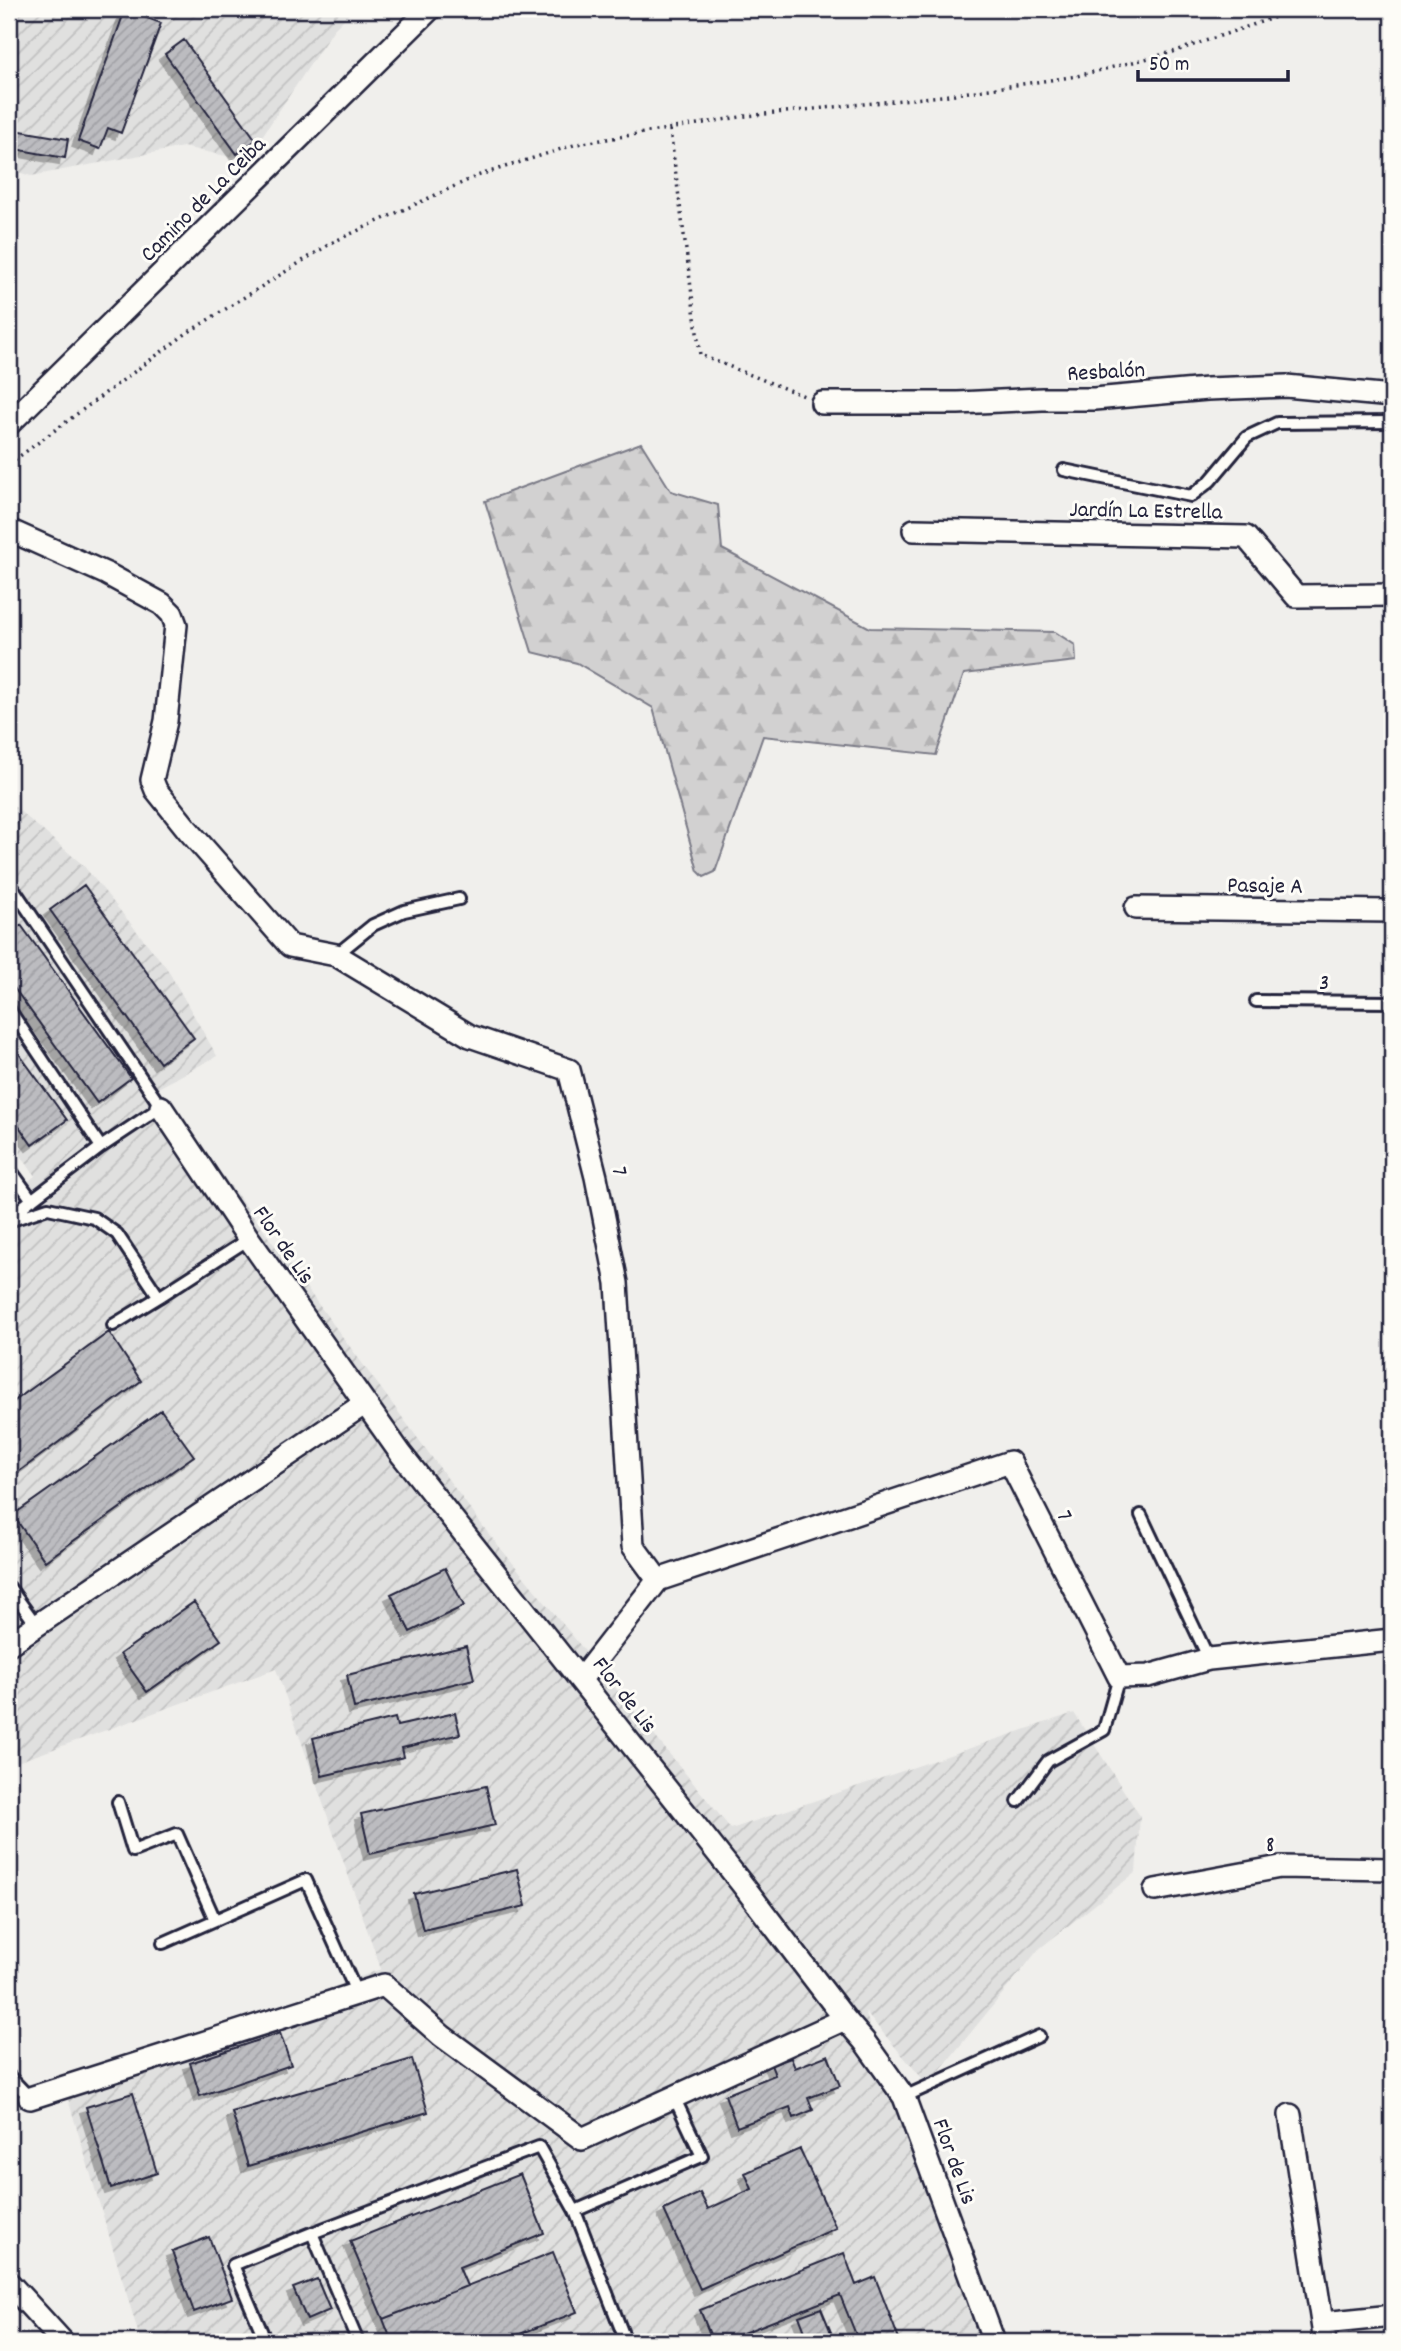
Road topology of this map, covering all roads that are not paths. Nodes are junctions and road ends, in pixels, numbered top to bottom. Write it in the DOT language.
graph roads {
  1 [pos="430,9"];
  2 [pos="1392,396"];
  3 [pos="822,403"];
  4 [pos="1392,422"];
  5 [pos="9,424"];
  6 [pos="1064,470"];
  7 [pos="9,530"];
  8 [pos="914,530"];
  9 [pos="1392,595"];
  10 [pos="9,882"];
  11 [pos="459,899"];
  12 [pos="1136,908"];
  13 [pos="1392,911"];
  14 [pos="336,955"];
  15 [pos="1256,1001"];
  16 [pos="1392,1002"];
  17 [pos="9,1009"];
  18 [pos="161,1107"];
  19 [pos="101,1147"];
  20 [pos="9,1168"];
  21 [pos="32,1200"];
  22 [pos="9,1219"];
  23 [pos="249,1240"];
  24 [pos="159,1297"];
  25 [pos="113,1325"];
  26 [pos="364,1404"];
  27 [pos="1142,1515"];
  28 [pos="658,1580"];
  29 [pos="9,1587"];
  30 [pos="37,1626"];
  31 [pos="1392,1640"];
  32 [pos="9,1644"];
  33 [pos="1209,1659"];
  34 [pos="1119,1677"];
  35 [pos="580,1679"];
  36 [pos="1017,1801"];
  37 [pos="118,1802"];
  38 [pos="1392,1869"];
  39 [pos="1156,1890"];
  40 [pos="215,1920"];
  41 [pos="163,1943"];
  42 [pos="358,1994"];
  43 [pos="845,2020"];
  44 [pos="1039,2036"];
  45 [pos="9,2076"];
  46 [pos="674,2097"];
  47 [pos="904,2097"];
  48 [pos="30,2098"];
  49 [pos="1290,2115"];
  50 [pos="575,2211"];
  51 [pos="312,2232"];
  52 [pos="9,2283"];
  53 [pos="1392,2316"];
  54 [pos="1324,2333"];
  55 [pos="62,2342"];
  56 [pos="265,2342"];
  57 [pos="358,2342"];
  58 [pos="626,2342"];
  59 [pos="994,2342"];
  1 -- 5 [label="street, Camino de La Ceiba"];
  2 -- 3 [label="street, Resbalón"];
  4 -- 6 [label="lane"];
  7 -- 14 [label="street"];
  8 -- 9 [label="street, Jardín La Estrella"];
  10 -- 18 [label="lane"];
  11 -- 14 [label="lane"];
  12 -- 13 [label="street, Pasaje A"];
  14 -- 28 [label="street, 7"];
  15 -- 16 [label="lane, 3"];
  17 -- 19 [label="lane"];
  18 -- 19 [label="lane"];
  18 -- 23 [label="street, Flor de Lis"];
  19 -- 21 [label="lane"];
  20 -- 21 [label="lane"];
  21 -- 22 [label="lane"];
  22 -- 24 [label="lane"];
  23 -- 24 [label="lane"];
  23 -- 26 [label="street, Flor de Lis"];
  24 -- 25 [label="lane"];
  26 -- 30 [label="street"];
  26 -- 35 [label="street, Flor de Lis"];
  27 -- 33 [label="lane"];
  28 -- 34 [label="street, 7"];
  28 -- 35 [label="street"];
  29 -- 30 [label="lane"];
  30 -- 32 [label="street"];
  31 -- 33 [label="street"];
  33 -- 34 [label="street"];
  34 -- 36 [label="lane"];
  35 -- 43 [label="street, Flor de Lis"];
  37 -- 40 [label="lane"];
  38 -- 39 [label="street, 8"];
  40 -- 41 [label="lane"];
  40 -- 42 [label="lane"];
  42 -- 46 [label="street"];
  42 -- 48 [label="street"];
  43 -- 46 [label="street"];
  43 -- 47 [label="street, Flor de Lis"];
  44 -- 47 [label="lane"];
  45 -- 48 [label="lane"];
  46 -- 50 [label="lane"];
  47 -- 59 [label="street, Flor de Lis"];
  49 -- 54 [label="street"];
  50 -- 51 [label="lane"];
  50 -- 58 [label="lane"];
  51 -- 56 [label="lane"];
  51 -- 57 [label="lane"];
  52 -- 55 [label="street"];
  53 -- 54 [label="street"];
}
